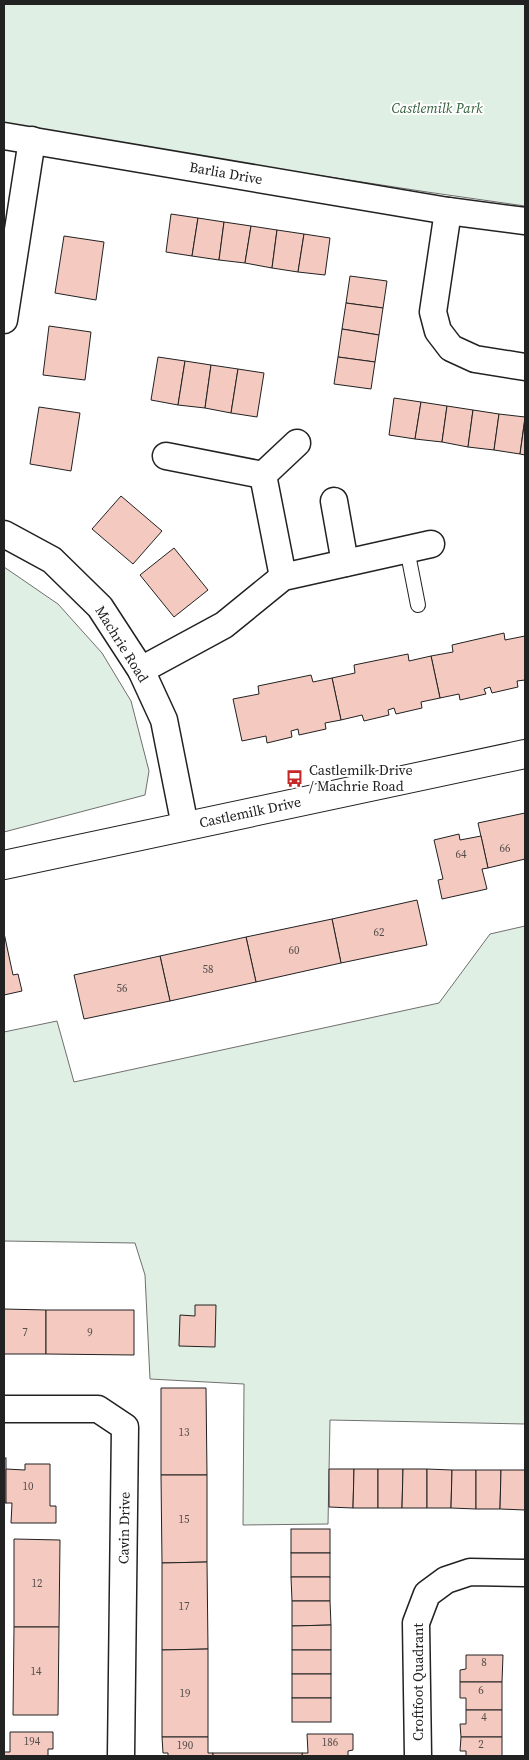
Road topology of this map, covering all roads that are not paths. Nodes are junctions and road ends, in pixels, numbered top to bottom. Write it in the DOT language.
graph roads {
  1 [pos="4,136"];
  2 [pos="32,140"];
  3 [pos="448,211"];
  4 [pos="525,220"];
  5 [pos="4,320"];
  6 [pos="525,367"];
  7 [pos="297,443"];
  8 [pos="166,456"];
  9 [pos="264,475"];
  10 [pos="334,501"];
  11 [pos="4,534"];
  12 [pos="419,547"];
  13 [pos="345,564"];
  14 [pos="284,577"];
  15 [pos="418,605"];
  16 [pos="141,670"];
  17 [pos="525,754"];
  18 [pos="185,826"];
  19 [pos="4,865"];
  20 [pos="4,1409"];
  21 [pos="525,1573"];
  22 [pos="121,1756"];
  23 [pos="418,1756"];
  1 -- 2 [label="street, Barlia Drive"];
  2 -- 3 [label="street, Barlia Drive"];
  2 -- 5 [label="street"];
  3 -- 4 [label="street, Barlia Drive"];
  3 -- 6 [label="street"];
  7 -- 9 [label="street"];
  8 -- 9 [label="street"];
  9 -- 14 [label="street"];
  10 -- 13 [label="street"];
  11 -- 16 [label="street, Machrie Road"];
  12 -- 13 [label="street"];
  12 -- 15 [label="lane"];
  13 -- 14 [label="street"];
  14 -- 16 [label="street"];
  16 -- 18 [label="street, Machrie Road"];
  17 -- 18 [label="street, Castlemilk Drive"];
  18 -- 19 [label="street, Castlemilk Drive"];
  20 -- 22 [label="street, Cavin Drive"];
  21 -- 23 [label="street, Croftfoot Quadrant"];
}
